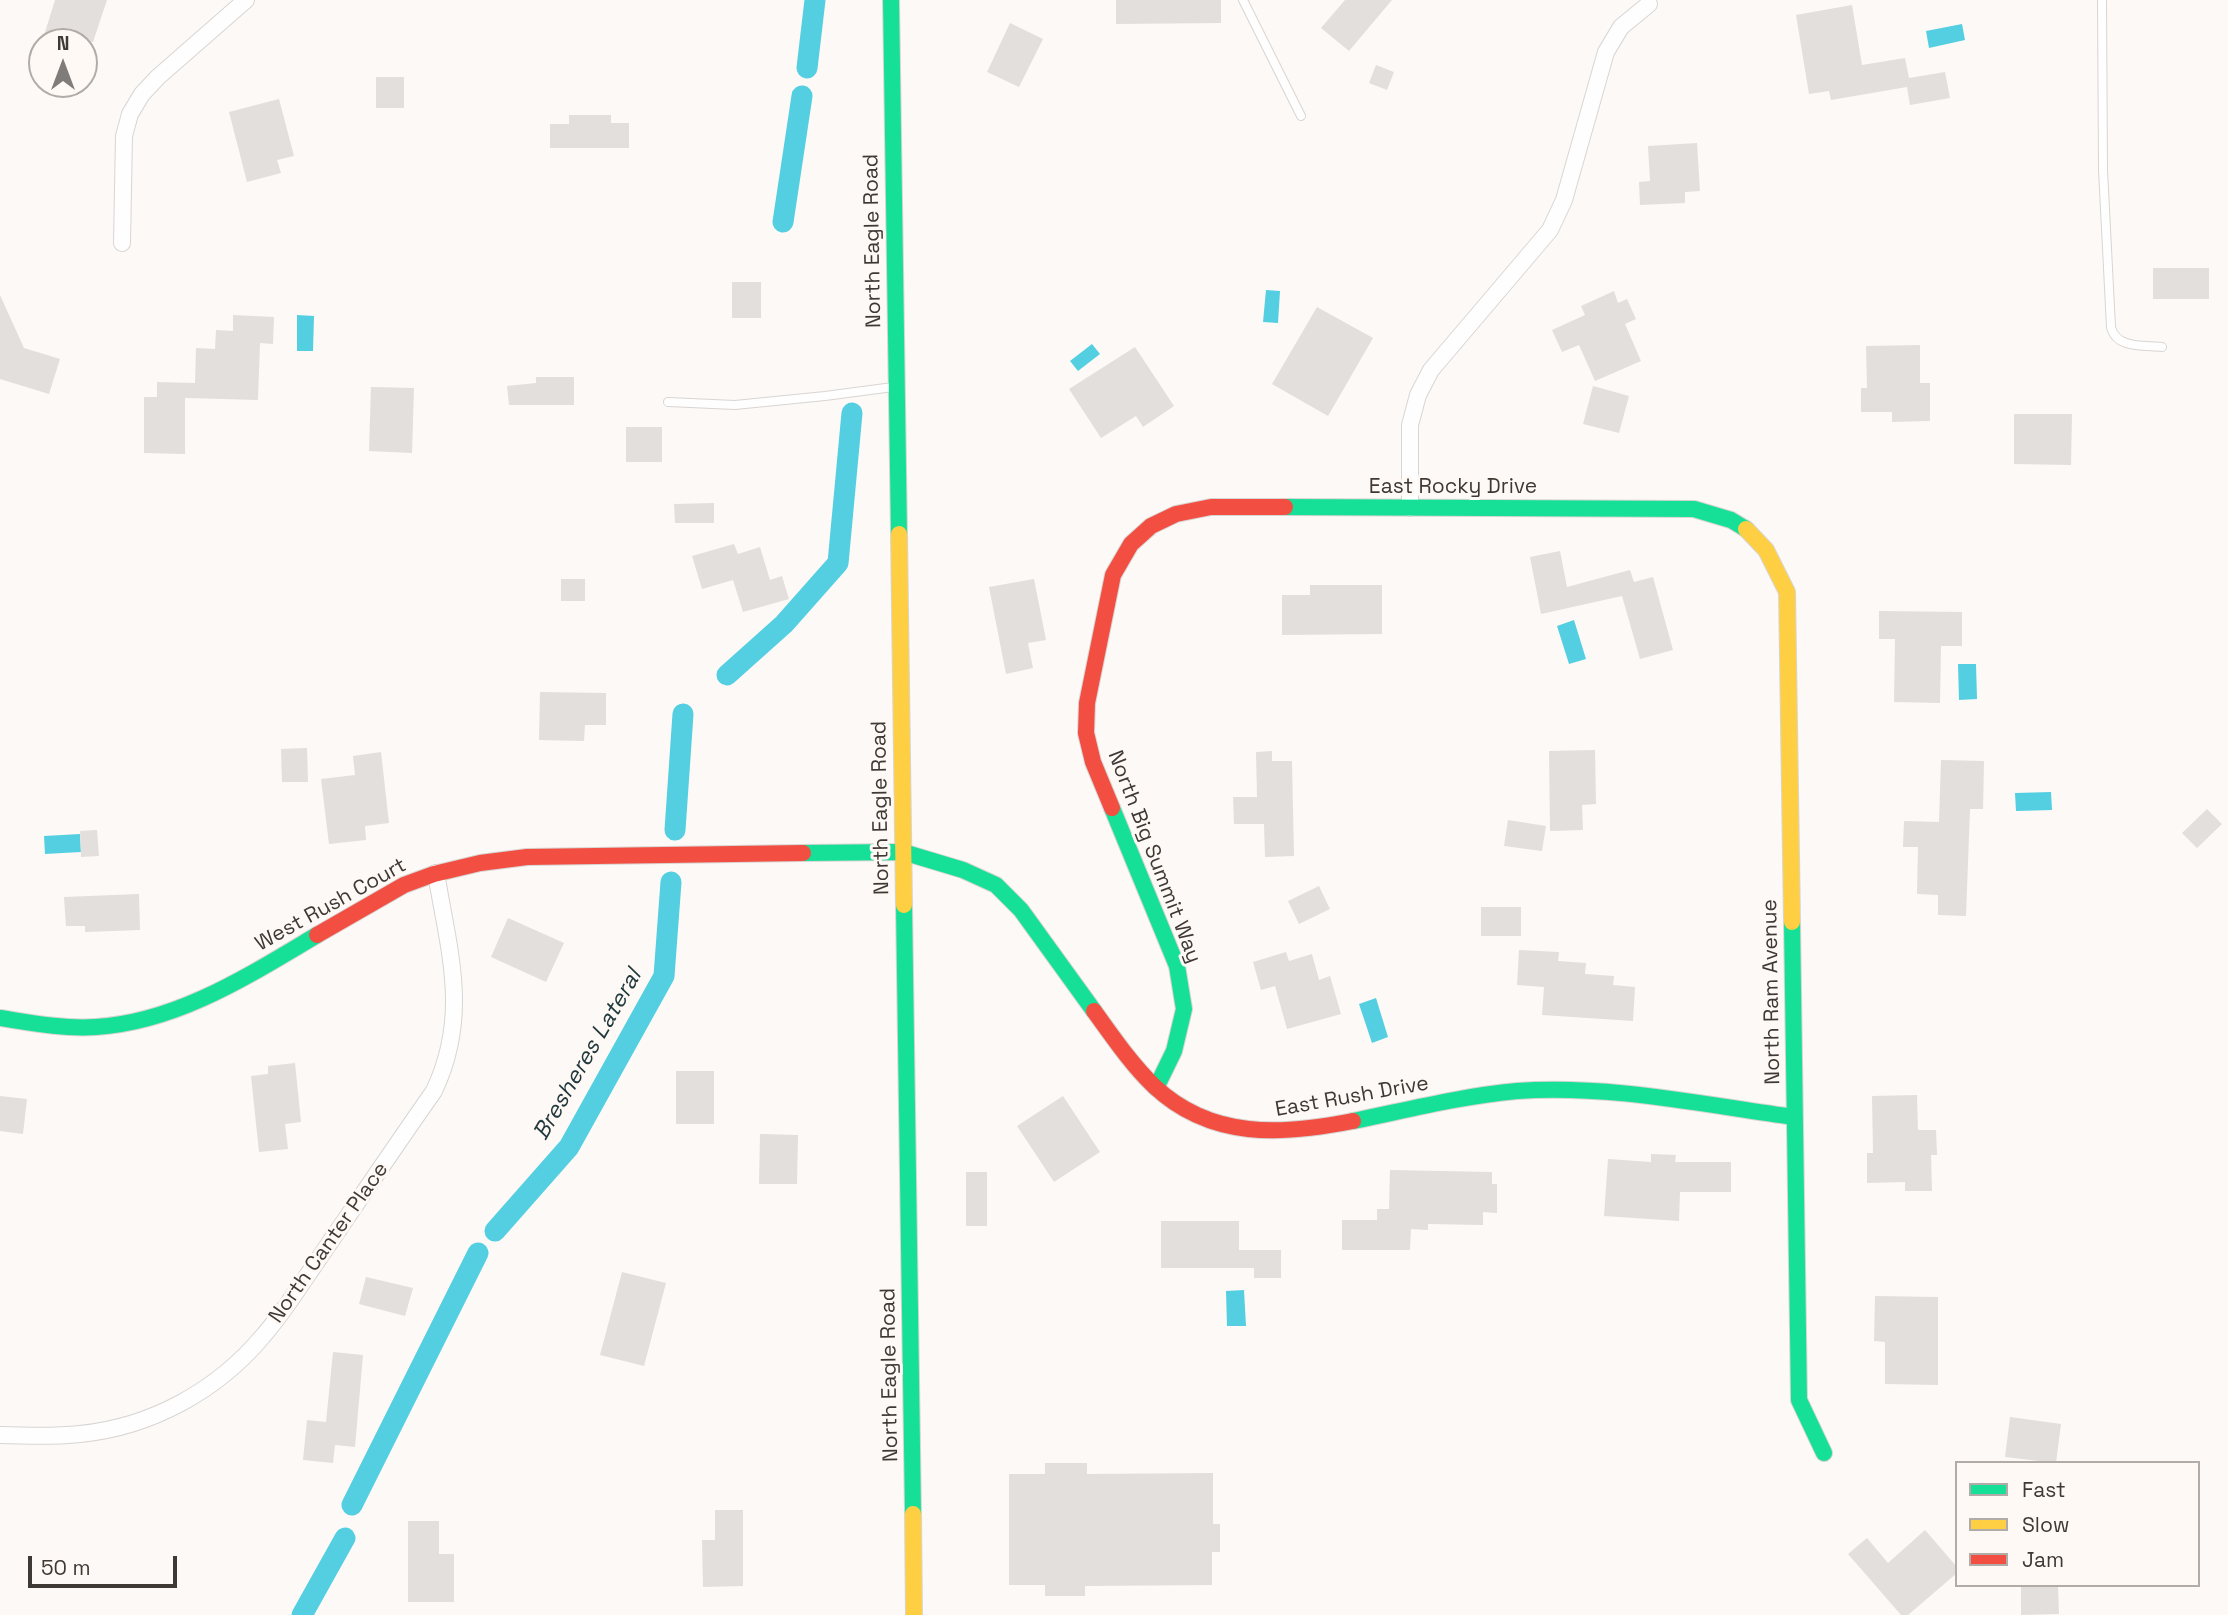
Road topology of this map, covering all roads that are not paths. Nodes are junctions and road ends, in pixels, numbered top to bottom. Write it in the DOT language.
graph roads {
  1 [pos="246,0"];
  2 [pos="891,0"];
  3 [pos="1243,0"];
  4 [pos="2102,0"];
  5 [pos="1649,4"];
  6 [pos="1301,116"];
  7 [pos="122,243"];
  8 [pos="2162,347"];
  9 [pos="896,386"];
  10 [pos="668,402"];
  11 [pos="1410,508"];
  12 [pos="1151,526"];
  13 [pos="1752,535"];
  14 [pos="903,852"];
  15 [pos="436,873"];
  16 [pos="0,1018"];
  17 [pos="1156,1088"];
  18 [pos="1794,1116"];
  19 [pos="0,1435"];
  20 [pos="1824,1453"];
  21 [pos="914,1615"];
  1 -- 7 [label="street"];
  2 -- 9 [label="street, North Eagle Road"];
  3 -- 6 [label="lane"];
  4 -- 8 [label="lane"];
  5 -- 11 [label="street"];
  9 -- 10 [label="lane"];
  9 -- 14 [label="street, North Eagle Road"];
  11 -- 12 [label="street, East Rocky Drive"];
  11 -- 13 [label="street, East Rocky Drive"];
  12 -- 17 [label="street, North Big Summit Way"];
  13 -- 18 [label="street, North Ram Avenue"];
  14 -- 15 [label="street, West Rush Court"];
  14 -- 17 [label="street, East Rush Drive"];
  14 -- 21 [label="street, North Eagle Road"];
  15 -- 16 [label="street, West Rush Court"];
  15 -- 19 [label="street, North Canter Place"];
  17 -- 18 [label="street, East Rush Drive"];
  18 -- 20 [label="street, North Ram Avenue"];
}
